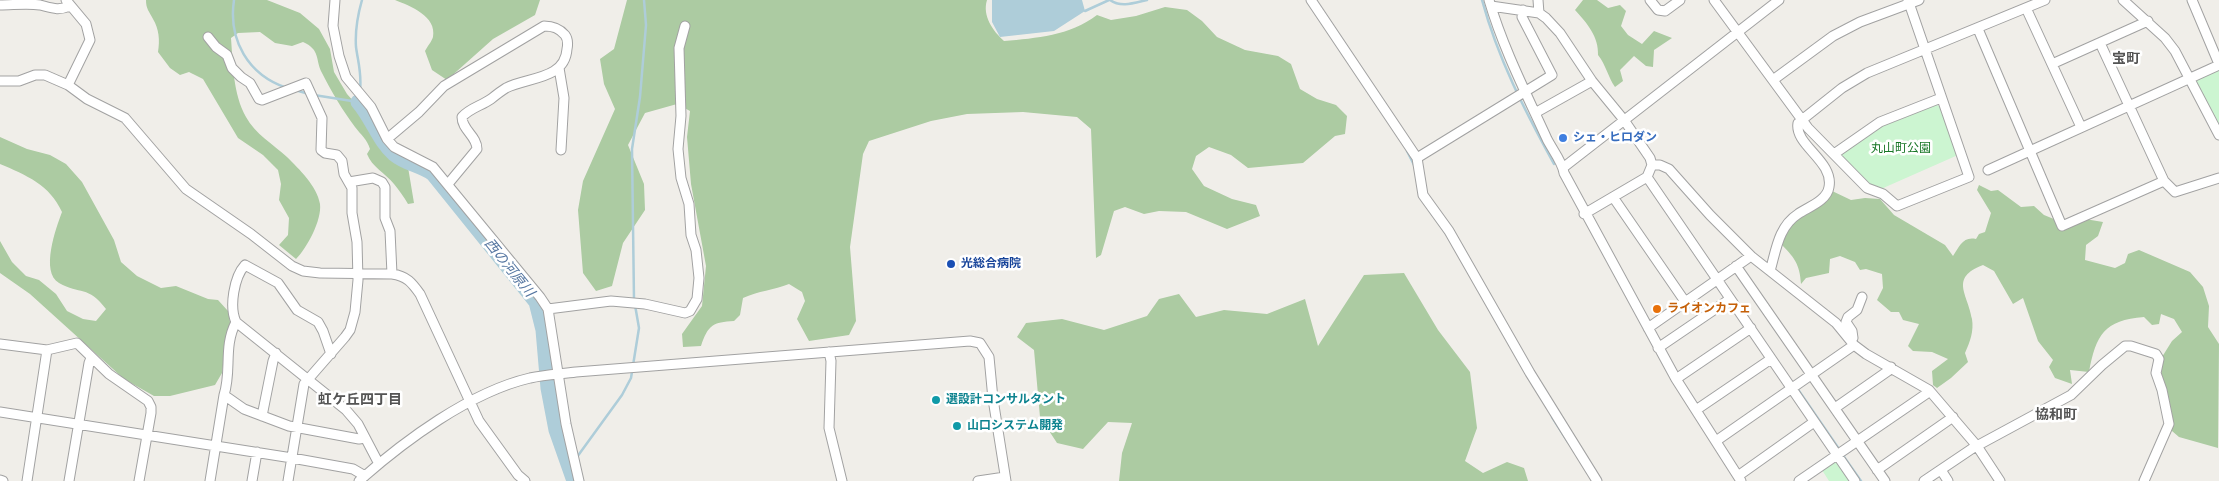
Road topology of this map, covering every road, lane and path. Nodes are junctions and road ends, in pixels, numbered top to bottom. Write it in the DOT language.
graph roads {
  1 [pos="335,0"];
  2 [pos="1311,0"];
  3 [pos="1538,0"];
  4 [pos="1650,0"];
  5 [pos="1680,0"];
  6 [pos="1714,0"];
  7 [pos="1779,0"];
  8 [pos="1919,0"];
  9 [pos="2045,0"];
  10 [pos="2123,0"];
  11 [pos="2192,0"];
  12 [pos="1908,2"];
  13 [pos="68,3"];
  14 [pos="1490,3"];
  15 [pos="0,5"];
  16 [pos="2026,8"];
  17 [pos="1523,10"];
  18 [pos="1539,13"];
  19 [pos="2148,21"];
  20 [pos="684,26"];
  21 [pos="1978,29"];
  22 [pos="1738,32"];
  23 [pos="208,37"];
  24 [pos="2100,43"];
  25 [pos="1924,50"];
  26 [pos="2052,64"];
  27 [pos="2219,64"];
  28 [pos="559,68"];
  29 [pos="2189,79"];
  30 [pos="1772,80"];
  31 [pos="1592,81"];
  32 [pos="0,82"];
  33 [pos="68,84"];
  34 [pos="1524,91"];
  35 [pos="1941,98"];
  36 [pos="2130,105"];
  37 [pos="1535,113"];
  38 [pos="1624,120"];
  39 [pos="1802,121"];
  40 [pos="2081,127"];
  41 [pos="2219,135"];
  42 [pos="388,139"];
  43 [pos="560,150"];
  44 [pos="2031,150"];
  45 [pos="1834,154"];
  46 [pos="1417,158"];
  47 [pos="1652,165"];
  48 [pos="1564,167"];
  49 [pos="1988,170"];
  50 [pos="1647,177"];
  51 [pos="2219,178"];
  52 [pos="2164,181"];
  53 [pos="349,182"];
  54 [pos="448,184"];
  55 [pos="1613,197"];
  56 [pos="1584,214"];
  57 [pos="1751,256"];
  58 [pos="1736,266"];
  59 [pos="1770,271"];
  60 [pos="358,273"];
  61 [pos="392,274"];
  62 [pos="1718,280"];
  63 [pos="1862,297"];
  64 [pos="1730,299"];
  65 [pos="1686,303"];
  66 [pos="548,309"];
  67 [pos="236,322"];
  68 [pos="1648,328"];
  69 [pos="1751,328"];
  70 [pos="1852,342"];
  71 [pos="0,344"];
  72 [pos="1658,348"];
  73 [pos="47,350"];
  74 [pos="829,352"];
  75 [pos="276,354"];
  76 [pos="331,354"];
  77 [pos="91,358"];
  78 [pos="1771,359"];
  79 [pos="1891,367"];
  80 [pos="558,374"];
  81 [pos="1812,375"];
  82 [pos="308,378"];
  83 [pos="1676,379"];
  84 [pos="1791,388"];
  85 [pos="1929,390"];
  86 [pos="224,395"];
  87 [pos="470,402"];
  88 [pos="1835,408"];
  89 [pos="1696,410"];
  90 [pos="0,412"];
  91 [pos="262,416"];
  92 [pos="38,417"];
  93 [pos="1953,417"];
  94 [pos="1814,422"];
  95 [pos="79,424"];
  96 [pos="296,428"];
  97 [pos="147,434"];
  98 [pos="365,438"];
  99 [pos="1858,441"];
  100 [pos="1716,442"];
  101 [pos="215,446"];
  102 [pos="1977,446"];
  103 [pos="256,452"];
  104 [pos="1837,455"];
  105 [pos="292,458"];
  106 [pos="379,464"];
  107 [pos="1877,470"];
  108 [pos="1940,470"];
  109 [pos="362,478"];
  110 [pos="1740,478"];
  111 [pos="1005,479"];
  112 [pos="27,481"];
  113 [pos="70,481"];
  114 [pos="139,481"];
  115 [pos="210,481"];
  116 [pos="252,481"];
  117 [pos="288,481"];
  118 [pos="525,481"];
  119 [pos="579,481"];
  120 [pos="842,481"];
  121 [pos="978,481"];
  122 [pos="1598,481"];
  123 [pos="1800,481"];
  124 [pos="1855,481"];
  125 [pos="1885,481"];
  126 [pos="1924,481"];
  127 [pos="1948,481"];
  128 [pos="2000,481"];
  129 [pos="2144,481"];
  1 -- 42 [label="street"];
  2 -- 46 [label="street"];
  3 -- 18 [label="street"];
  4 -- 5 [label="street"];
  6 -- 22 [label="street"];
  7 -- 22 [label="street"];
  8 -- 12 [label="street"];
  9 -- 16 [label="street"];
  10 -- 19 [label="street"];
  11 -- 27 [label="street"];
  12 -- 25 [label="street"];
  12 -- 30 [label="street"];
  13 -- 15 [label="street"];
  13 -- 33 [label="street"];
  14 -- 17 [label="street"];
  14 -- 34 [label="street"];
  16 -- 21 [label="street"];
  16 -- 26 [label="street"];
  17 -- 18 [label="street"];
  17 -- 34 [label="street"];
  18 -- 31 [label="street"];
  19 -- 24 [label="street"];
  19 -- 29 [label="street"];
  20 -- 66 [label="street"];
  21 -- 25 [label="street"];
  21 -- 44 [label="street"];
  22 -- 30 [label="street"];
  22 -- 38 [label="street"];
  23 -- 53 [label="street"];
  24 -- 26 [label="street"];
  24 -- 36 [label="street"];
  25 -- 35 [label="street"];
  25 -- 39 [label="street"];
  26 -- 40 [label="street"];
  27 -- 29 [label="street"];
  28 -- 42 [label="street"];
  28 -- 43 [label="street"];
  28 -- 54 [label="street"];
  29 -- 36 [label="street"];
  29 -- 41 [label="street"];
  30 -- 39 [label="street"];
  31 -- 37 [label="street"];
  31 -- 38 [label="street"];
  32 -- 33 [label="street"];
  33 -- 60 [label="street"];
  34 -- 37 [label="street"];
  34 -- 46 [label="street"];
  35 -- 45 [label="street"];
  35 -- 45 [label="street"];
  36 -- 40 [label="street"];
  36 -- 52 [label="street"];
  37 -- 48 [label="street"];
  38 -- 47 [label="street"];
  38 -- 48 [label="street"];
  39 -- 45 [label="street"];
  39 -- 59 [label="street"];
  40 -- 44 [label="street"];
  42 -- 54 [label="street"];
  44 -- 49 [label="street"];
  44 -- 52 [label="street"];
  46 -- 122 [label="street"];
  47 -- 50 [label="street"];
  47 -- 57 [label="street"];
  48 -- 56 [label="street"];
  50 -- 55 [label="street"];
  50 -- 62 [label="street"];
  51 -- 52 [label="street"];
  53 -- 60 [label="street"];
  53 -- 61 [label="street"];
  54 -- 66 [label="street"];
  55 -- 56 [label="street"];
  55 -- 65 [label="street"];
  56 -- 68 [label="street"];
  57 -- 58 [label="street"];
  57 -- 59 [label="street"];
  58 -- 62 [label="street"];
  58 -- 81 [label="street"];
  59 -- 70 [label="street"];
  60 -- 61 [label="street"];
  60 -- 76 [label="street"];
  61 -- 87 [label="street"];
  62 -- 64 [label="street"];
  62 -- 65 [label="street"];
  63 -- 70 [label="street"];
  64 -- 69 [label="street"];
  64 -- 72 [label="street"];
  65 -- 68 [label="street"];
  66 -- 80 [label="street"];
  67 -- 75 [label="street"];
  67 -- 76 [label="street"];
  67 -- 86 [label="street"];
  68 -- 72 [label="street"];
  69 -- 78 [label="street"];
  69 -- 83 [label="street"];
  70 -- 79 [label="street"];
  70 -- 81 [label="street"];
  71 -- 73 [label="street"];
  72 -- 83 [label="street"];
  73 -- 77 [label="street"];
  73 -- 92 [label="street"];
  74 -- 80 [label="street"];
  74 -- 111 [label="street"];
  74 -- 120 [label="street"];
  75 -- 82 [label="street"];
  75 -- 91 [label="street"];
  76 -- 82 [label="street"];
  77 -- 95 [label="street"];
  77 -- 97 [label="street"];
  78 -- 84 [label="street"];
  78 -- 89 [label="street"];
  79 -- 85 [label="street"];
  79 -- 88 [label="street"];
  80 -- 87 [label="street"];
  80 -- 119 [label="street"];
  81 -- 84 [label="street"];
  81 -- 88 [label="street"];
  82 -- 96 [label="street"];
  82 -- 98 [label="street"];
  83 -- 89 [label="street"];
  84 -- 94 [label="street"];
  84 -- 100 [label="street"];
  85 -- 93 [label="street"];
  85 -- 99 [label="street"];
  86 -- 91 [label="street"];
  86 -- 101 [label="street"];
  87 -- 106 [label="street"];
  87 -- 118 [label="street"];
  88 -- 99 [label="street"];
  89 -- 100 [label="street"];
  90 -- 92 [label="street"];
  91 -- 96 [label="street"];
  92 -- 95 [label="street"];
  92 -- 112 [label="street"];
  93 -- 102 [label="street"];
  93 -- 107 [label="street"];
  94 -- 104 [label="street"];
  94 -- 110 [label="street"];
  95 -- 97 [label="street"];
  95 -- 113 [label="street"];
  96 -- 98 [label="street"];
  96 -- 105 [label="street"];
  97 -- 101 [label="street"];
  97 -- 114 [label="street"];
  98 -- 106 [label="street"];
  99 -- 104 [label="street"];
  99 -- 107 [label="street"];
  100 -- 110 [label="street"];
  101 -- 103 [label="street"];
  101 -- 115 [label="street"];
  102 -- 108 [label="street"];
  102 -- 128 [label="street"];
  102 -- 129 [label="street"];
  103 -- 105 [label="street"];
  103 -- 116 [label="street"];
  104 -- 123 [label="street"];
  104 -- 124 [label="street"];
  105 -- 109 [label="street"];
  105 -- 117 [label="street"];
  106 -- 109 [label="street"];
  107 -- 125 [label="street"];
  108 -- 126 [label="street"];
  108 -- 127 [label="street"];
  111 -- 121 [label="street"];
}
